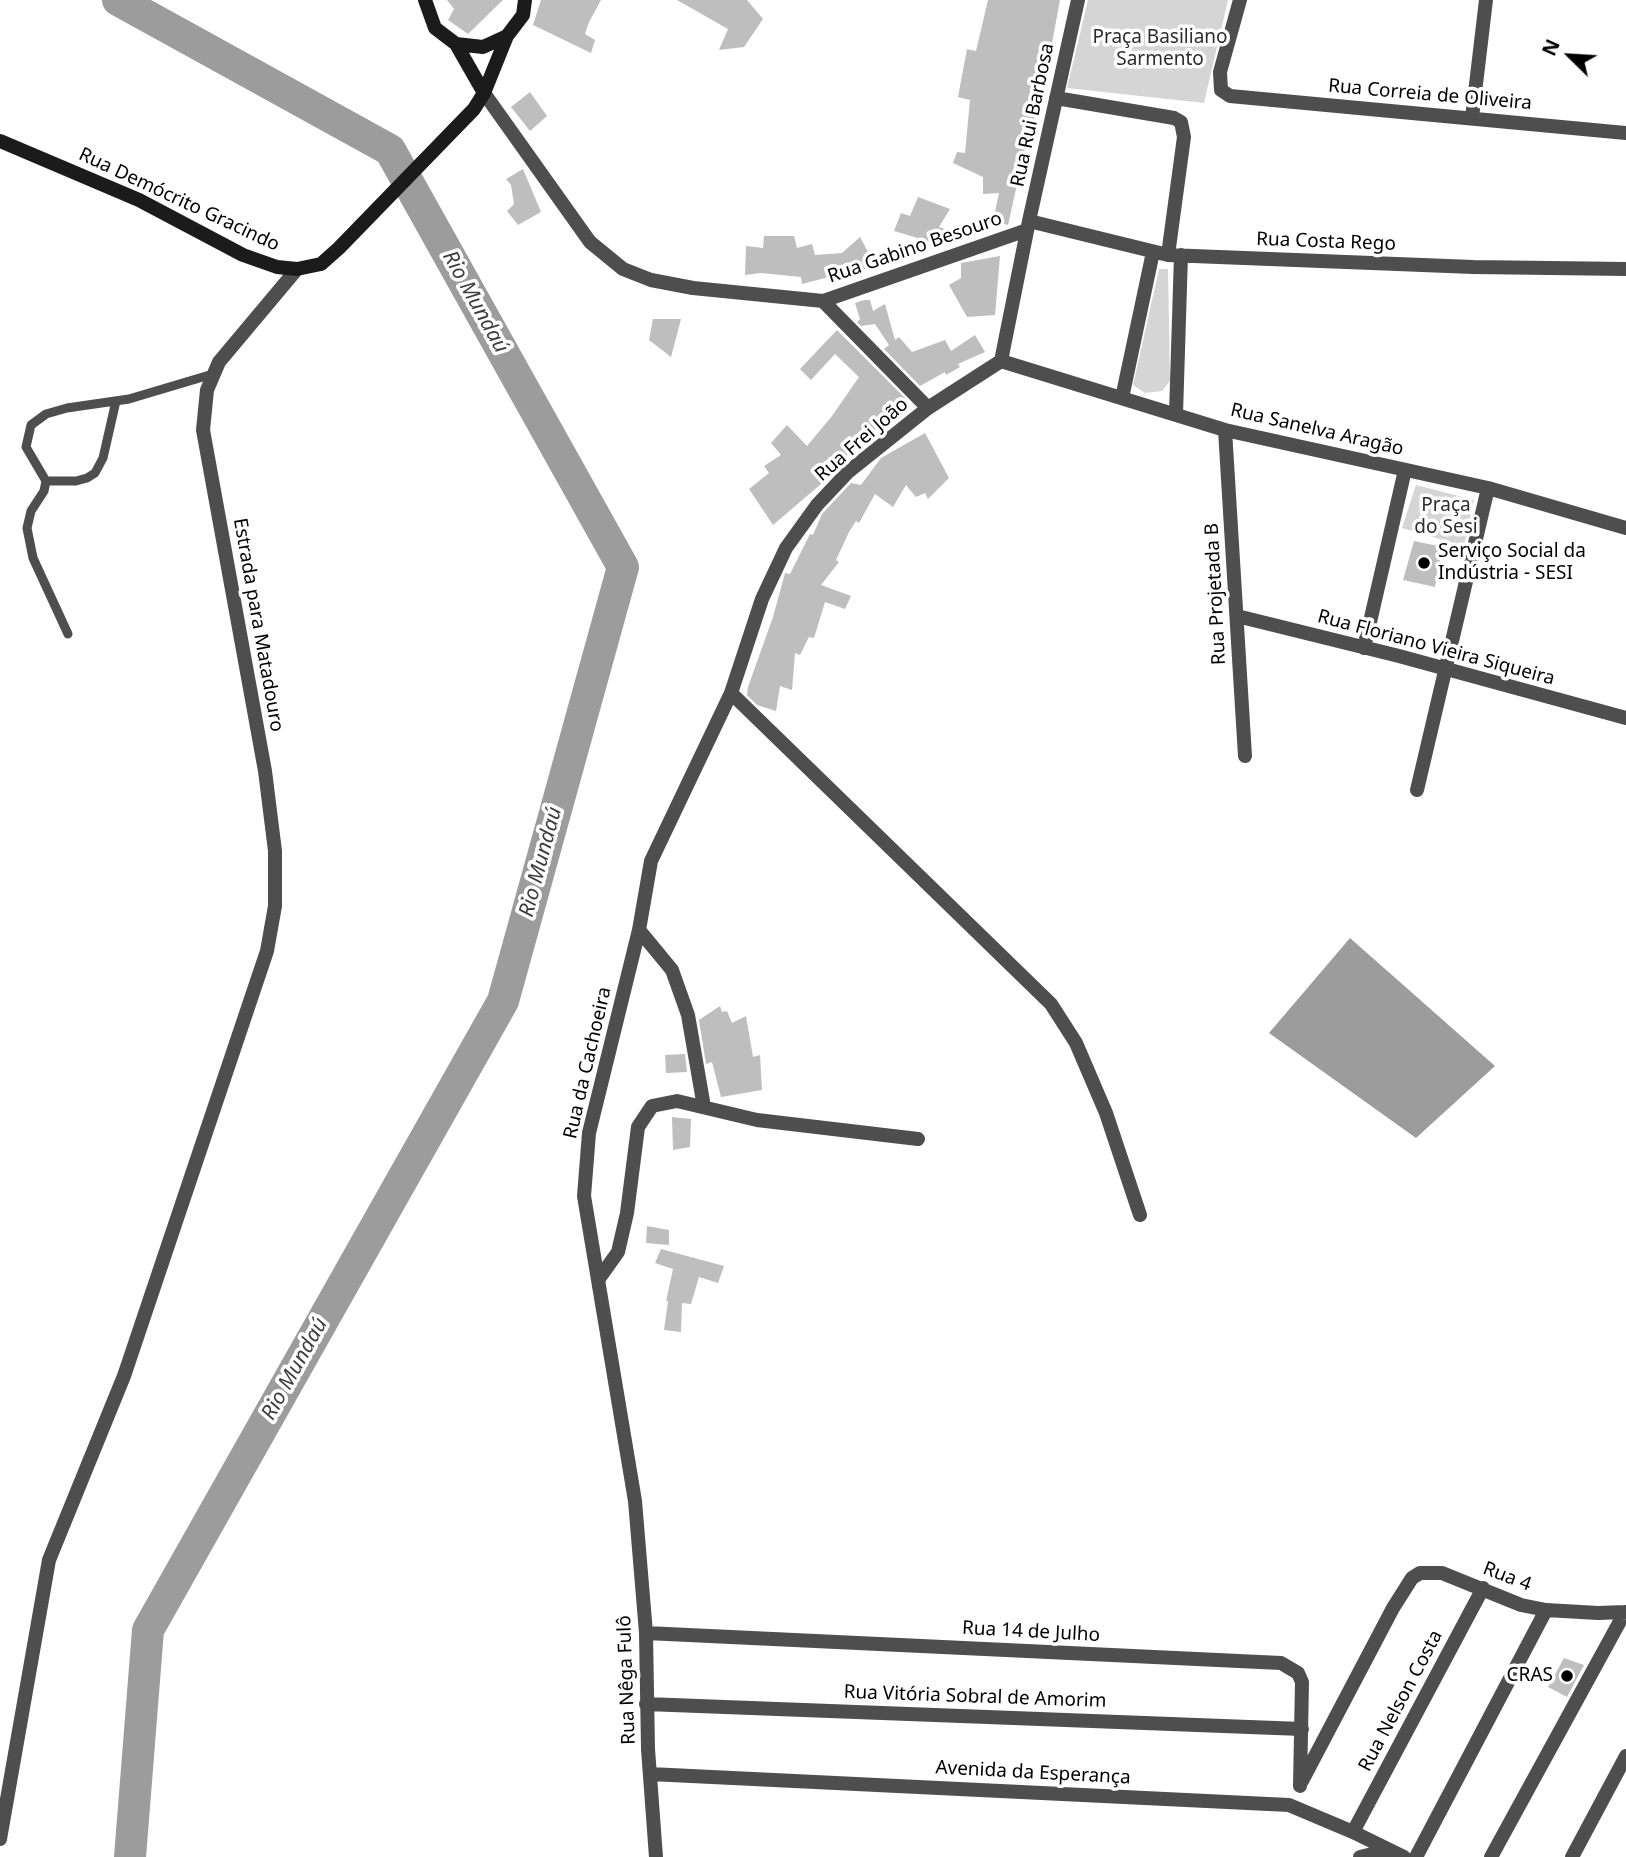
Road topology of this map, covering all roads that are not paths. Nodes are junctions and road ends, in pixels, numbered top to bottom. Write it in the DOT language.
graph roads {
  1 [pos="525,0"];
  2 [pos="1078,0"];
  3 [pos="1240,0"];
  4 [pos="1486,0"];
  5 [pos="424,1"];
  6 [pos="508,36"];
  7 [pos="456,44"];
  8 [pos="484,93"];
  9 [pos="1056,98"];
  10 [pos="1472,118"];
  11 [pos="1626,133"];
  12 [pos="0,141"];
  13 [pos="1028,225"];
  14 [pos="1167,254"];
  15 [pos="297,269"];
  16 [pos="1626,269"];
  17 [pos="823,301"];
  18 [pos="1001,361"];
  19 [pos="213,374"];
  20 [pos="1122,398"];
  21 [pos="116,401"];
  22 [pos="928,408"];
  23 [pos="1176,414"];
  24 [pos="1225,430"];
  25 [pos="1405,470"];
  26 [pos="46,481"];
  27 [pos="1488,488"];
  28 [pos="1626,528"];
  29 [pos="1237,616"];
  30 [pos="68,634"];
  31 [pos="1364,648"];
  32 [pos="1446,669"];
  33 [pos="731,693"];
  34 [pos="1626,718"];
  35 [pos="1245,756"];
  36 [pos="1417,790"];
  37 [pos="639,930"];
  38 [pos="704,1107"];
  39 [pos="918,1139"];
  40 [pos="1140,1215"];
  41 [pos="598,1280"];
  42 [pos="635,1501"];
  43 [pos="1483,1588"];
  44 [pos="1546,1610"];
  45 [pos="1625,1612"];
  46 [pos="646,1633"];
  47 [pos="646,1704"];
  48 [pos="1302,1729"];
  49 [pos="1626,1756"];
  50 [pos="649,1774"];
  51 [pos="1300,1786"];
  52 [pos="1289,1805"];
  53 [pos="1353,1832"];
  54 [pos="0,1839"];
  55 [pos="1389,1850"];
  56 [pos="656,1857"];
  57 [pos="1360,1857"];
  58 [pos="1404,1857"];
  59 [pos="1416,1857"];
  60 [pos="1491,1857"];
  61 [pos="1572,1857"];
  1 -- 6 [label="main road, Rua Demócrito Gracindo"];
  2 -- 9 [label="street, Rua Rui Barbosa"];
  3 -- 10 [label="street, Rua Correia de Oliveira"];
  4 -- 10 [label="street"];
  5 -- 7 [label="main road"];
  6 -- 7 [label="main road"];
  6 -- 8 [label="main road, Rua Demócrito Gracindo"];
  7 -- 8 [label="main road"];
  8 -- 15 [label="main road, Rua Demócrito Gracindo"];
  8 -- 17 [label="street, Rua Gabino Besouro"];
  9 -- 13 [label="street, Rua Rui Barbosa"];
  9 -- 14 [label="street"];
  10 -- 11 [label="street, Rua Correia de Oliveira"];
  12 -- 15 [label="main road, Rua Demócrito Gracindo"];
  13 -- 14 [label="street, Rua Costa Rego"];
  13 -- 17 [label="street, Rua Gabino Besouro"];
  13 -- 18 [label="street, Rua Rui Barbosa"];
  14 -- 16 [label="street, Rua Costa Rego"];
  14 -- 20 [label="street"];
  14 -- 23 [label="street"];
  15 -- 19 [label="street, Estrada para Matadouro"];
  17 -- 22 [label="street"];
  18 -- 20 [label="street, Rua Sanelva Aragão"];
  18 -- 22 [label="street, Rua Frei João"];
  19 -- 21 [label="lane"];
  19 -- 54 [label="street, Estrada para Matadouro"];
  20 -- 23 [label="street, Rua Sanelva Aragão"];
  21 -- 26 [label="lane"];
  21 -- 26 [label="lane"];
  22 -- 33 [label="street, Rua Frei João"];
  23 -- 24 [label="street, Rua Sanelva Aragão"];
  24 -- 25 [label="street, Rua Sanelva Aragão"];
  24 -- 29 [label="street, Rua Projetada B"];
  25 -- 27 [label="street, Rua Sanelva Aragão"];
  25 -- 31 [label="street"];
  26 -- 30 [label="lane"];
  27 -- 28 [label="street, Rua Sanelva Aragão"];
  27 -- 32 [label="street"];
  29 -- 31 [label="street, Rua Floriano Vieira Siqueira"];
  29 -- 35 [label="street, Rua Projetada B"];
  31 -- 32 [label="street, Rua Floriano Vieira Siqueira"];
  32 -- 34 [label="street, Rua Floriano Vieira Siqueira"];
  32 -- 36 [label="street"];
  33 -- 37 [label="street, Rua da Cachoeira"];
  33 -- 40 [label="street"];
  37 -- 38 [label="street"];
  37 -- 41 [label="street, Rua da Cachoeira"];
  38 -- 39 [label="street"];
  38 -- 41 [label="street"];
  41 -- 42 [label="street, Rua da Cachoeira"];
  42 -- 46 [label="street, Rua Nêga Fulô"];
  43 -- 44 [label="street, Rua 4"];
  43 -- 51 [label="street, Rua 4"];
  43 -- 53 [label="street, Rua Nelson Costa"];
  44 -- 45 [label="street, Rua 4"];
  44 -- 59 [label="street"];
  45 -- 60 [label="street"];
  46 -- 47 [label="street, Rua Nêga Fulô"];
  46 -- 48 [label="street, Rua 14 de Julho"];
  47 -- 48 [label="street, Rua Vitória Sobral de Amorim"];
  47 -- 50 [label="street, Rua Nêga Fulô"];
  48 -- 51 [label="street, Rua 14 de Julho"];
  49 -- 61 [label="street"];
  50 -- 52 [label="street, Avenida da Esperança"];
  50 -- 56 [label="street, Rua Nêga Fulô"];
  51 -- 52 [label="street"];
  52 -- 53 [label="street, Avenida da Esperança"];
  53 -- 55 [label="street, Avenida da Esperança"];
  55 -- 57 [label="street"];
  55 -- 58 [label="street, Avenida da Esperança"];
}
